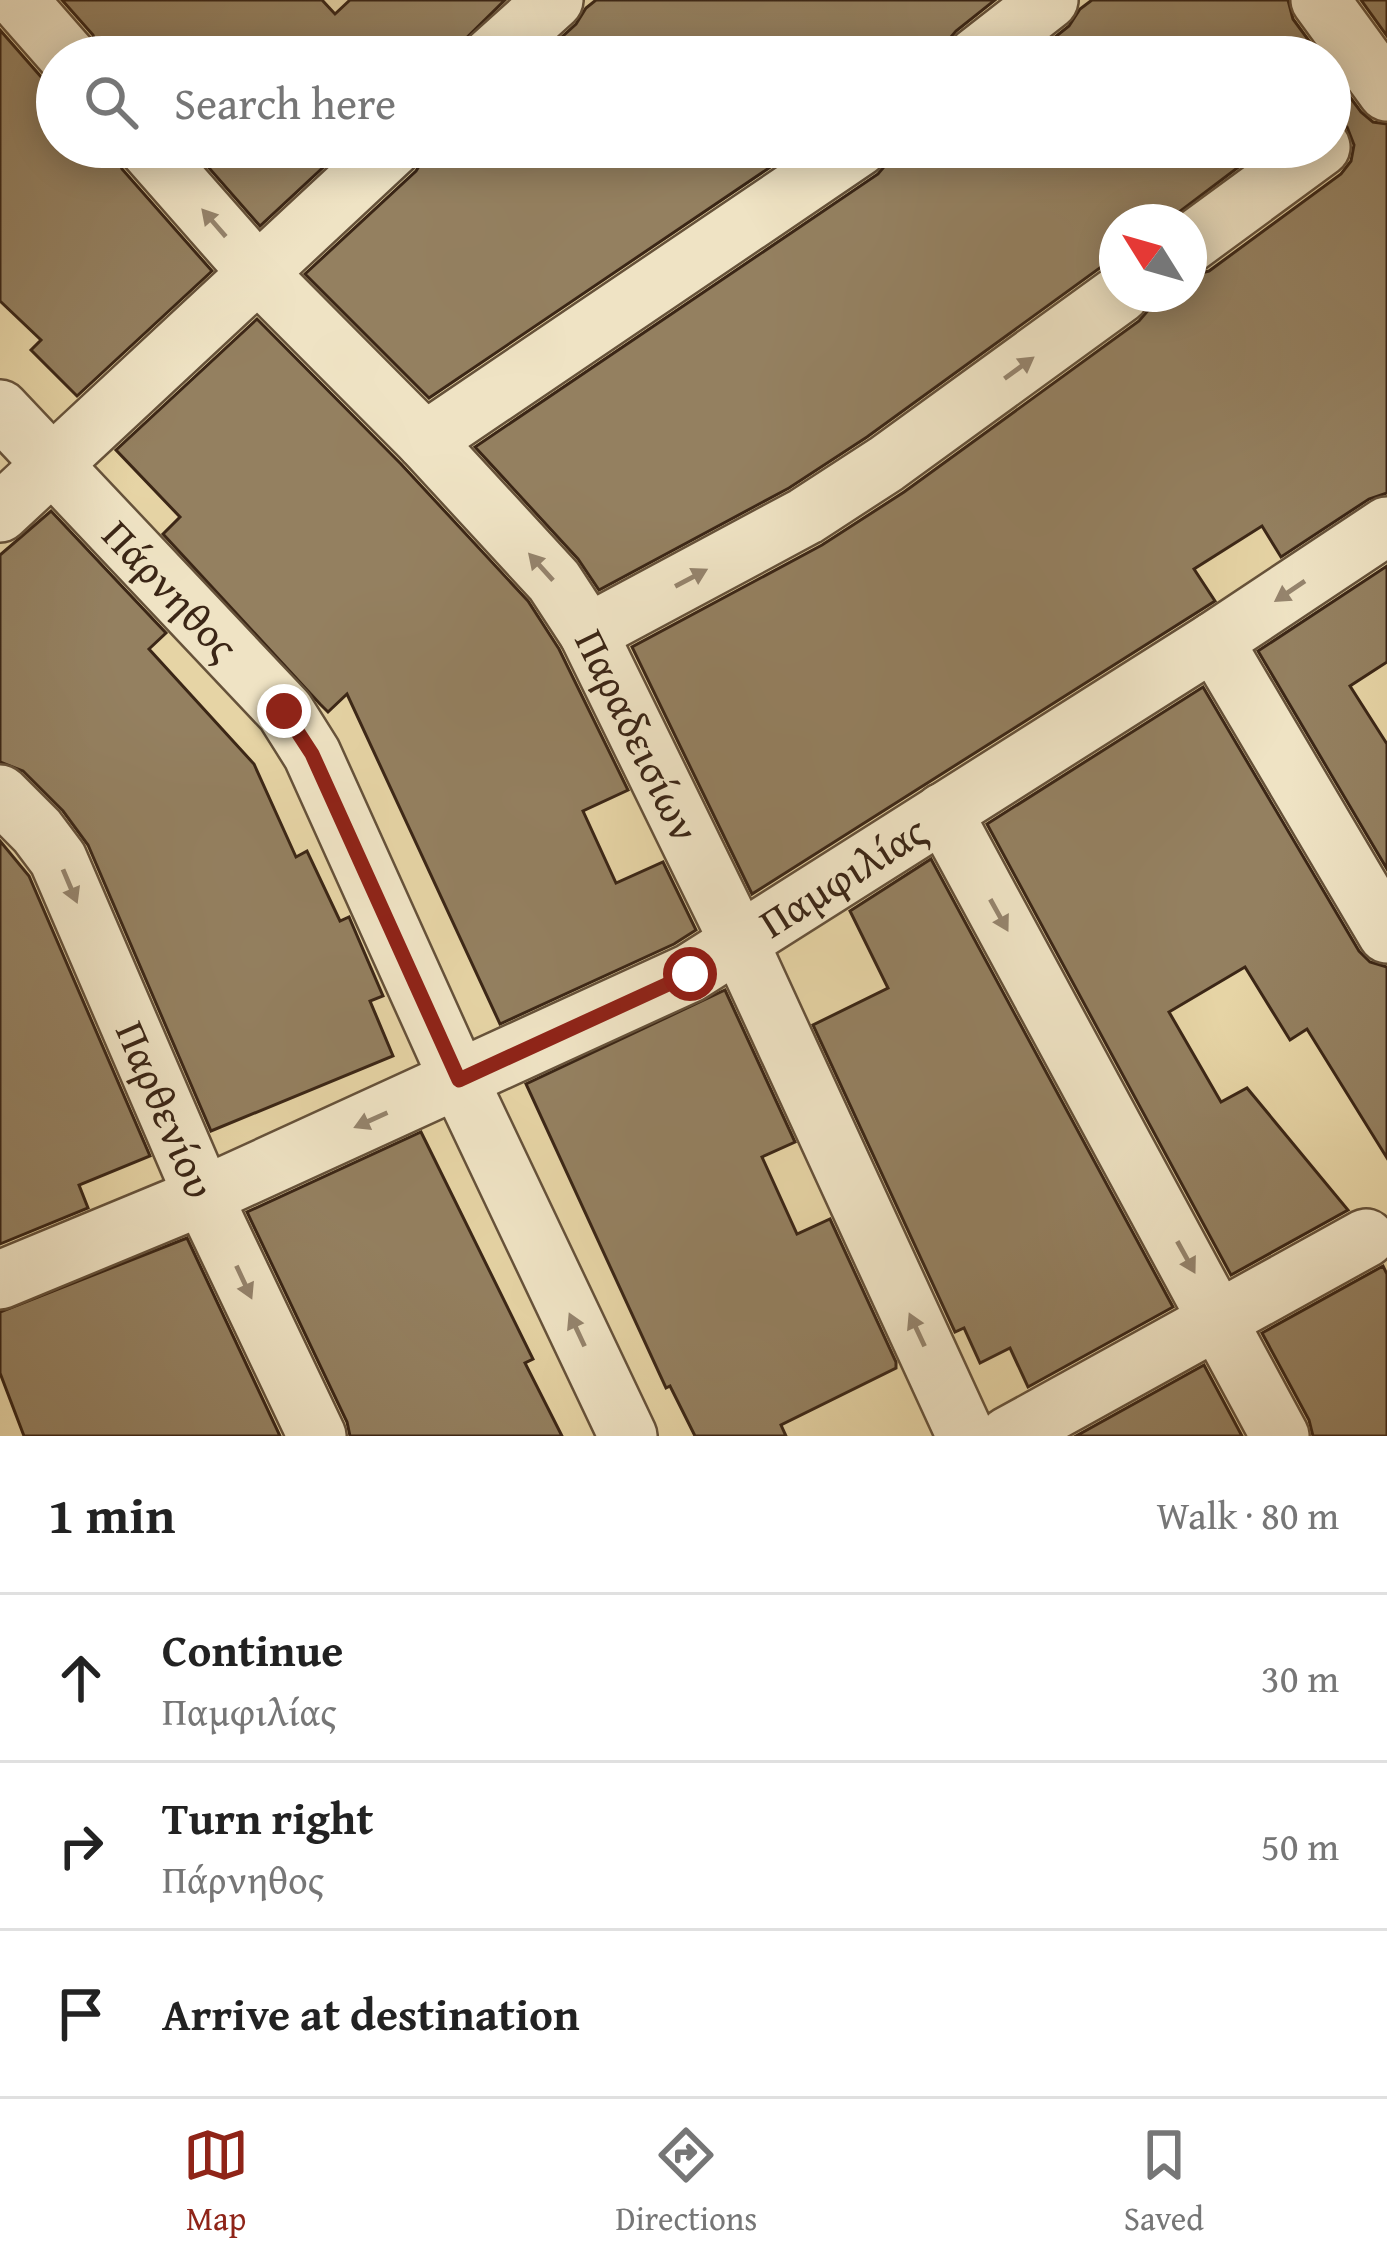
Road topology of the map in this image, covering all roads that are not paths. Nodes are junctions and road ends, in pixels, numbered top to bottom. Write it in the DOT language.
graph roads {
  1 [pos="17,0"];
  2 [pos="554,0"];
  3 [pos="1049,0"];
  4 [pos="1319,0"];
  5 [pos="49,36"];
  6 [pos="514,36"];
  7 [pos="1003,36"];
  8 [pos="1344,36"];
  9 [pos="1351,45"];
  10 [pos="1387,96"];
  11 [pos="1351,124"];
  12 [pos="165,168"];
  13 [pos="370,168"];
  14 [pos="828,168"];
  15 [pos="1293,168"];
  16 [pos="1207,231"];
  17 [pos="256,271"];
  18 [pos="1099,309"];
  19 [pos="0,409"];
  20 [pos="425,441"];
  21 [pos="52,464"];
  22 [pos="0,513"];
  23 [pos="1387,526"];
  24 [pos="588,633"];
  25 [pos="1214,641"];
  26 [pos="0,794"];
  27 [pos="944,812"];
  28 [pos="1387,934"];
  29 [pos="739,941"];
  30 [pos="459,1080"];
  31 [pos="203,1196"];
  32 [pos="1366,1238"];
  33 [pos="0,1280"];
  34 [pos="1219,1318"];
  35 [pos="317,1436"];
  36 [pos="628,1436"];
  37 [pos="966,1436"];
  38 [pos="1008,1436"];
  39 [pos="1280,1436"];
  1 -- 5 [label="street"];
  2 -- 6 [label="street"];
  3 -- 7 [label="street"];
  4 -- 8 [label="street"];
  9 -- 10 [label="street"];
  10 -- 11 [label="street"];
  17 -- 12 [label="street, Παραδεισίων, one-way"];
  13 -- 17 [label="street"];
  14 -- 20 [label="street"];
  15 -- 16 [label="street"];
  17 -- 20 [label="street, Παραδεισίων"];
  17 -- 21 [label="street"];
  24 -- 18 [label="street, one-way"];
  19 -- 21 [label="street, Πάρνηθος"];
  24 -- 20 [label="street, Παραδεισίων, one-way"];
  21 -- 22 [label="street"];
  21 -- 30 [label="street, Πάρνηθος"];
  23 -- 25 [label="street, Παμφιλίας, one-way"];
  24 -- 29 [label="street, Παραδεισίων"];
  25 -- 27 [label="street, Παμφιλίας"];
  25 -- 28 [label="street"];
  26 -- 31 [label="street, Παρθενίου, one-way"];
  27 -- 29 [label="street, Παμφιλίας"];
  27 -- 34 [label="street, one-way"];
  29 -- 30 [label="street, Παμφιλίας"];
  37 -- 29 [label="street, Παραδεισίων, one-way"];
  30 -- 31 [label="street, Παμφιλίας, one-way"];
  36 -- 30 [label="street, Πάρνηθος, one-way"];
  31 -- 33 [label="street, Παμφιλίας"];
  31 -- 35 [label="street, Παρθενίου, one-way"];
  32 -- 34 [label="street"];
  34 -- 38 [label="street"];
  34 -- 39 [label="street"];
}
